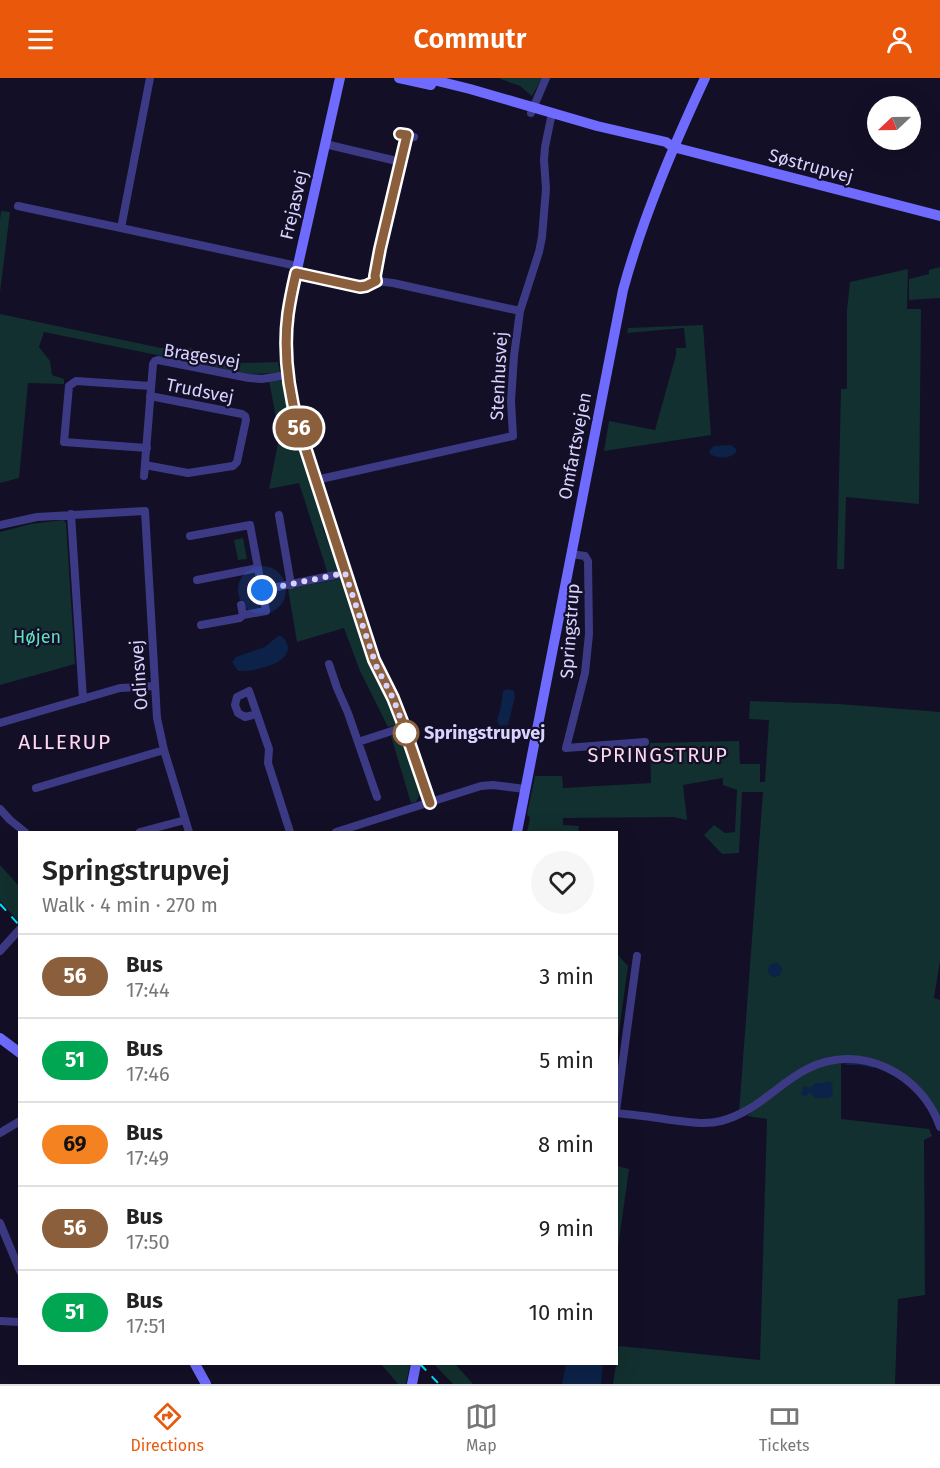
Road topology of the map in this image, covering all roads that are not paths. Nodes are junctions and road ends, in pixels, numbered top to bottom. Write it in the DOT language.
graph roads {
  1 [pos="150,78"];
  2 [pos="340,78"];
  3 [pos="404,78"];
  4 [pos="425,78"];
  5 [pos="546,78"];
  6 [pos="705,78"];
  7 [pos="532,110"];
  8 [pos="551,116"];
  9 [pos="407,135"];
  10 [pos="325,144"];
  11 [pos="673,147"];
  12 [pos="401,162"];
  13 [pos="18,206"];
  14 [pos="940,216"];
  15 [pos="121,228"];
  16 [pos="296,269"];
  17 [pos="376,281"];
  18 [pos="520,311"];
  19 [pos="287,375"];
  20 [pos="151,386"];
  21 [pos="150,396"];
  22 [pos="147,448"];
  23 [pos="145,465"];
  24 [pos="144,476"];
  25 [pos="316,480"];
  26 [pos="71,514"];
  27 [pos="279,515"];
  28 [pos="0,525"];
  29 [pos="226,529"];
  30 [pos="190,536"];
  31 [pos="228,539"];
  32 [pos="572,554"];
  33 [pos="258,568"];
  34 [pos="345,573"];
  35 [pos="196,580"];
  36 [pos="291,585"];
  37 [pos="262,590"];
  38 [pos="242,605"];
  39 [pos="243,615"];
  40 [pos="201,625"];
  41 [pos="330,664"];
  42 [pos="155,686"];
  43 [pos="83,699"];
  44 [pos="257,714"];
  45 [pos="0,723"];
  46 [pos="404,727"];
  47 [pos="358,742"];
  48 [pos="645,742"];
  49 [pos="164,750"];
  50 [pos="36,788"];
  51 [pos="525,789"];
  52 [pos="376,797"];
  53 [pos="430,803"];
  54 [pos="0,809"];
  55 [pos="185,820"];
  56 [pos="24,831"];
  57 [pos="144,831"];
  58 [pos="189,831"];
  59 [pos="290,831"];
  60 [pos="339,831"];
  61 [pos="517,831"];
  62 [pos="17,932"];
  63 [pos="0,951"];
  64 [pos="637,956"];
  65 [pos="0,1038"];
  66 [pos="18,1052"];
  67 [pos="618,1097"];
  68 [pos="618,1112"];
  69 [pos="18,1122"];
  70 [pos="940,1127"];
  71 [pos="0,1133"];
  72 [pos="0,1223"];
  73 [pos="18,1266"];
  74 [pos="0,1321"];
  75 [pos="18,1323"];
  76 [pos="196,1365"];
  77 [pos="416,1365"];
  78 [pos="206,1384"];
  79 [pos="412,1384"];
  1 -- 15 [label="street"];
  2 -- 10 [label="street, Frejasvej"];
  3 -- 7 [label="street"];
  4 -- 7 [label="street"];
  5 -- 7 [label="street"];
  6 -- 11 [label="street, Omfartsvejen"];
  7 -- 8 [label="street"];
  8 -- 11 [label="street"];
  8 -- 18 [label="street, Stenhusvej"];
  9 -- 12 [label="street"];
  10 -- 12 [label="street"];
  10 -- 16 [label="street, Frejasvej"];
  11 -- 14 [label="street, Søstrupvej"];
  11 -- 32 [label="street, Omfartsvejen"];
  12 -- 17 [label="street"];
  13 -- 15 [label="street"];
  15 -- 16 [label="street"];
  16 -- 17 [label="street"];
  16 -- 19 [label="street, Frejasvej"];
  17 -- 18 [label="street"];
  18 -- 25 [label="street, Stenhusvej"];
  19 -- 20 [label="street, Bragesvej"];
  19 -- 25 [label="street, Frejasvej"];
  20 -- 21 [label="street, Bragesvej"];
  20 -- 22 [label="street"];
  21 -- 22 [label="street, Bragesvej"];
  21 -- 23 [label="street, Trudsvej"];
  22 -- 23 [label="street, Bragesvej"];
  23 -- 24 [label="street, Bragesvej"];
  25 -- 34 [label="street, Frejasvej"];
  26 -- 28 [label="street"];
  26 -- 42 [label="street, Odinsvej"];
  26 -- 43 [label="street"];
  27 -- 36 [label="street"];
  29 -- 30 [label="street"];
  29 -- 31 [label="street"];
  29 -- 33 [label="street"];
  32 -- 48 [label="street, Springstrup"];
  32 -- 51 [label="street, Omfartsvejen"];
  33 -- 35 [label="street"];
  33 -- 37 [label="street"];
  34 -- 36 [label="street"];
  34 -- 46 [label="street, Frejasvej"];
  36 -- 37 [label="street"];
  37 -- 39 [label="street"];
  38 -- 39 [label="street"];
  39 -- 40 [label="street"];
  41 -- 47 [label="street"];
  42 -- 43 [label="street"];
  42 -- 49 [label="street, Odinsvej"];
  43 -- 45 [label="street"];
  44 -- 59 [label="street"];
  46 -- 47 [label="street"];
  46 -- 53 [label="street, Frejasvej"];
  47 -- 52 [label="street"];
  49 -- 50 [label="street"];
  49 -- 55 [label="street, Odinsvej"];
  51 -- 53 [label="street"];
  51 -- 61 [label="street, Omfartsvejen"];
  53 -- 60 [label="street"];
  54 -- 56 [label="street"];
  55 -- 57 [label="street"];
  55 -- 58 [label="street, Odinsvej"];
  62 -- 63 [label="street"];
  64 -- 67 [label="street"];
  65 -- 66 [label="street"];
  68 -- 70 [label="street"];
  69 -- 71 [label="street"];
  72 -- 73 [label="street"];
  74 -- 75 [label="street"];
  76 -- 78 [label="street"];
  77 -- 79 [label="street"];
}
